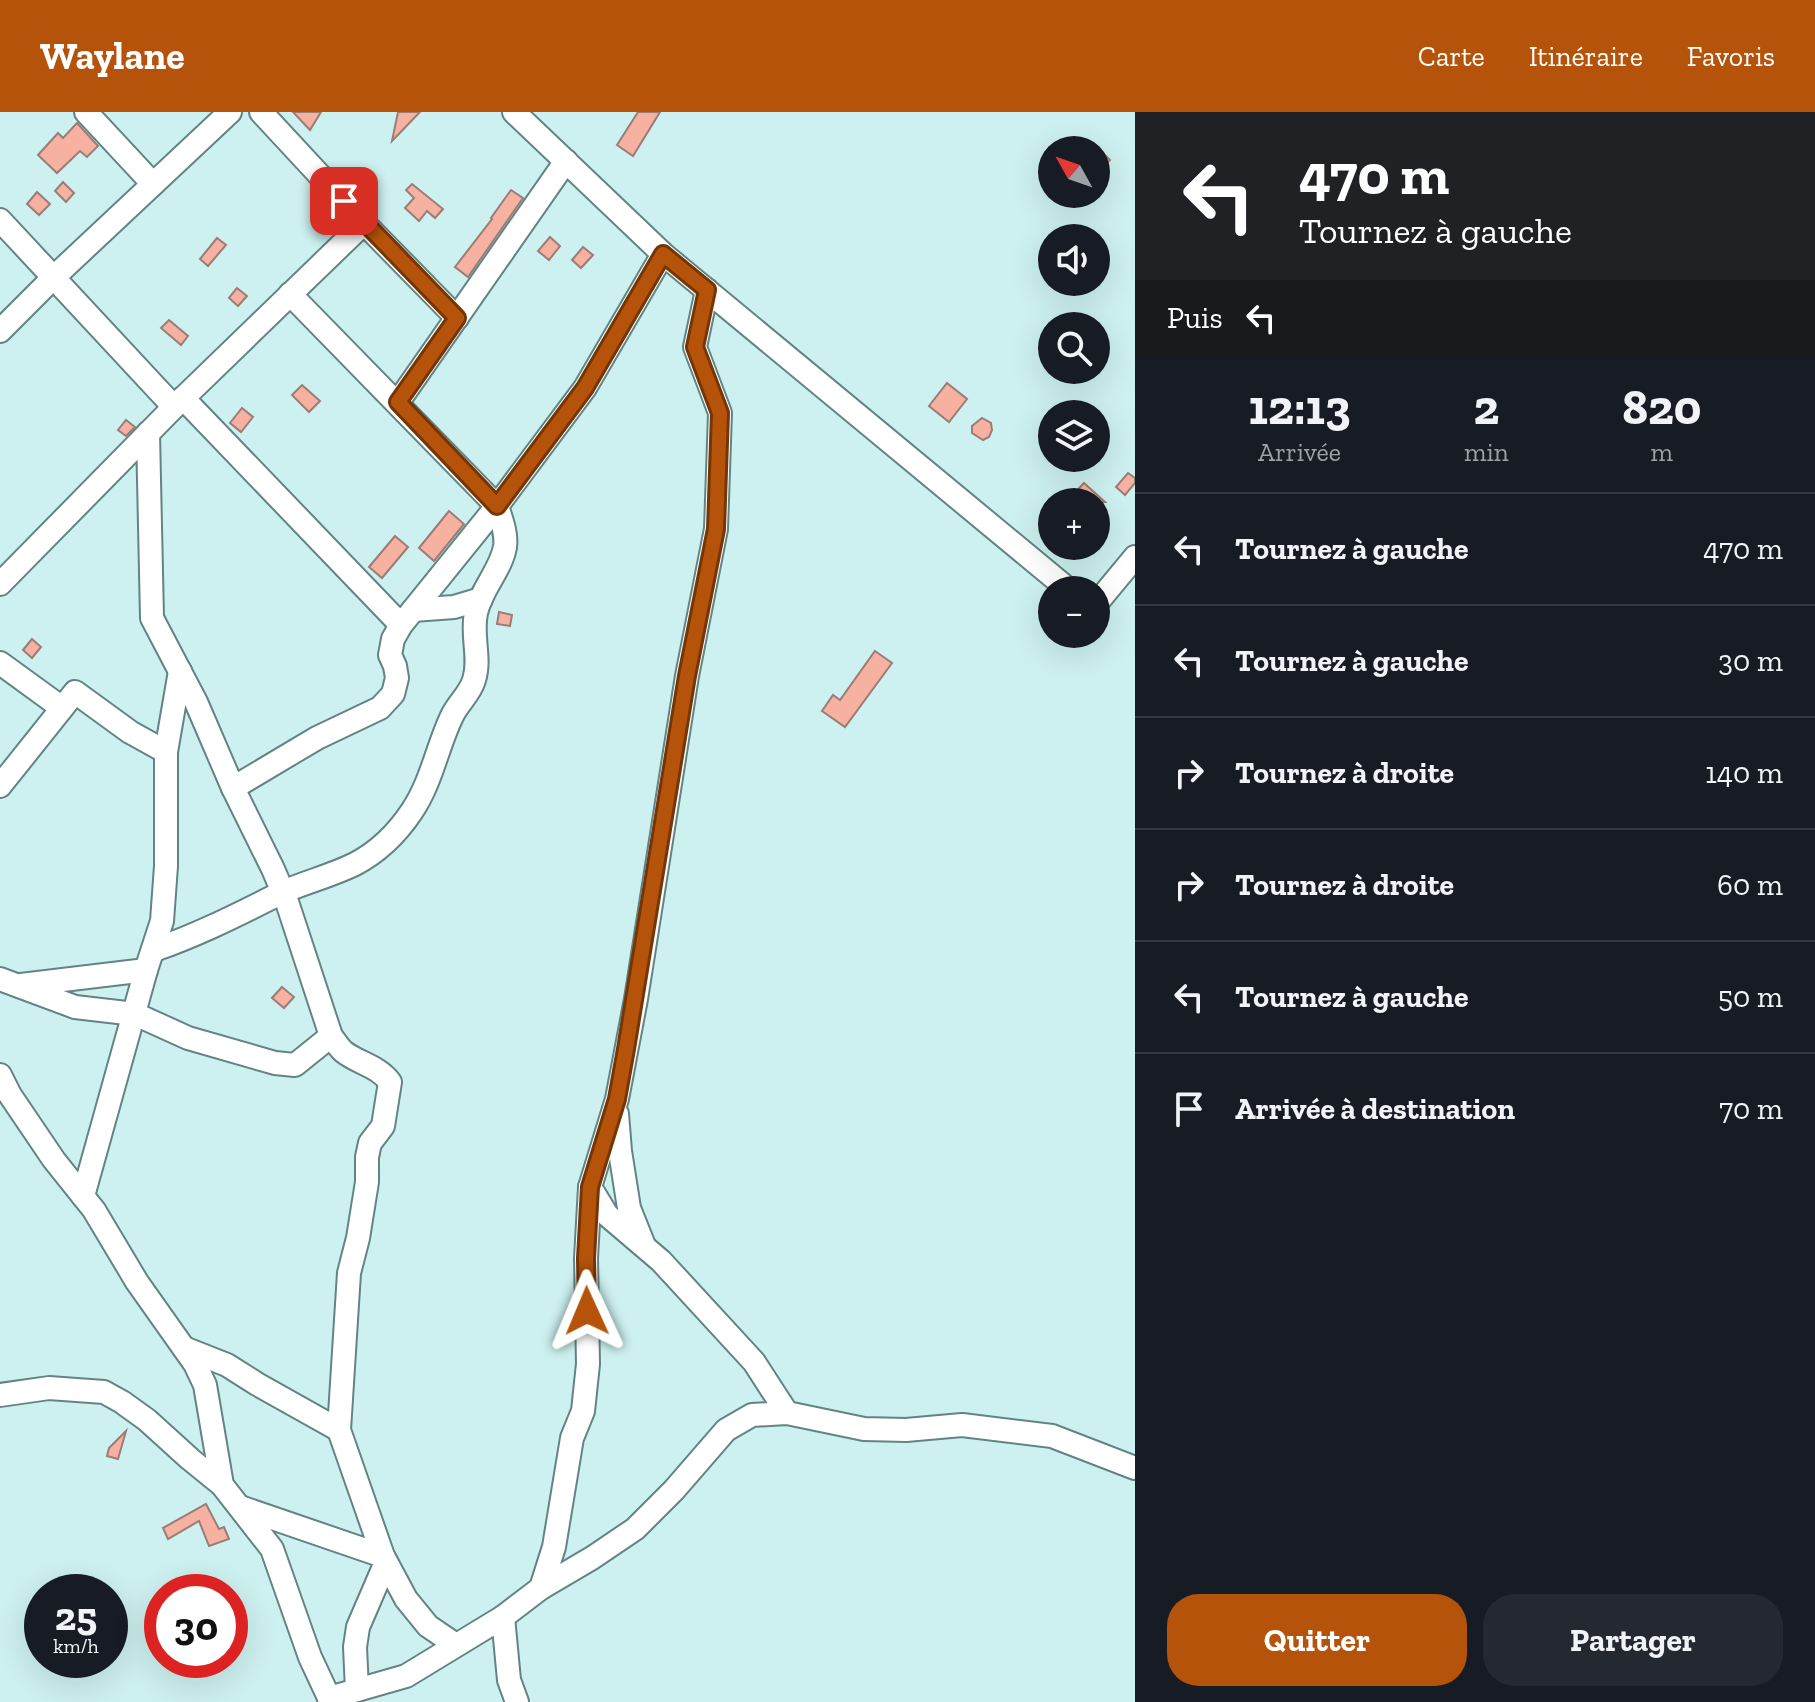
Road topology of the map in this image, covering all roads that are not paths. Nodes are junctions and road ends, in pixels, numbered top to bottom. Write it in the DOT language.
graph roads {
  1 [pos="86,112"];
  2 [pos="230,112"];
  3 [pos="261,112"];
  4 [pos="514,112"];
  5 [pos="566,161"];
  6 [pos="153,184"];
  7 [pos="0,220"];
  8 [pos="364,223"];
  9 [pos="663,254"];
  10 [pos="53,278"];
  11 [pos="707,290"];
  12 [pos="290,294"];
  13 [pos="457,318"];
  14 [pos="0,331"];
  15 [pos="178,402"];
  16 [pos="398,402"];
  17 [pos="148,433"];
  18 [pos="497,506"];
  19 [pos="1135,557"];
  20 [pos="1052,576"];
  21 [pos="0,584"];
  22 [pos="1110,587"];
  23 [pos="481,599"];
  24 [pos="407,618"];
  25 [pos="0,663"];
  26 [pos="180,671"];
  27 [pos="62,708"];
  28 [pos="166,752"];
  29 [pos="0,786"];
  30 [pos="233,788"];
  31 [pos="283,893"];
  32 [pos="150,960"];
  33 [pos="5,984"];
  34 [pos="135,1014"];
  35 [pos="331,1036"];
  36 [pos="0,1075"];
  37 [pos="617,1099"];
  38 [pos="590,1187"];
  39 [pos="83,1196"];
  40 [pos="645,1248"];
  41 [pos="184,1348"];
  42 [pos="0,1395"];
  43 [pos="787,1413"];
  44 [pos="339,1430"];
  45 [pos="1135,1468"];
  46 [pos="222,1485"];
  47 [pos="238,1507"];
  48 [pos="384,1559"];
  49 [pos="541,1588"];
  50 [pos="503,1617"];
  51 [pos="456,1645"];
  52 [pos="357,1690"];
  53 [pos="330,1700"];
  54 [pos="517,1702"];
  1 -- 6 [label="street"];
  2 -- 6 [label="street"];
  3 -- 8 [label="street"];
  4 -- 5 [label="street"];
  5 -- 9 [label="street"];
  5 -- 13 [label="street"];
  6 -- 10 [label="street"];
  7 -- 10 [label="street"];
  8 -- 12 [label="street"];
  8 -- 13 [label="street"];
  9 -- 11 [label="street"];
  9 -- 18 [label="street"];
  10 -- 14 [label="street"];
  10 -- 15 [label="street"];
  11 -- 20 [label="street"];
  11 -- 37 [label="street"];
  12 -- 15 [label="street"];
  12 -- 16 [label="street"];
  13 -- 16 [label="street"];
  15 -- 17 [label="street"];
  15 -- 24 [label="street"];
  16 -- 18 [label="street"];
  17 -- 21 [label="street"];
  17 -- 26 [label="street"];
  18 -- 23 [label="street"];
  18 -- 24 [label="street"];
  19 -- 22 [label="street"];
  23 -- 24 [label="street"];
  23 -- 31 [label="street"];
  24 -- 30 [label="street"];
  25 -- 27 [label="street"];
  26 -- 28 [label="street"];
  26 -- 30 [label="street"];
  27 -- 28 [label="street"];
  27 -- 29 [label="street"];
  28 -- 32 [label="street"];
  30 -- 31 [label="street"];
  31 -- 32 [label="street"];
  31 -- 35 [label="street"];
  32 -- 33 [label="street"];
  32 -- 34 [label="street"];
  33 -- 34 [label="street"];
  34 -- 35 [label="street"];
  34 -- 39 [label="street"];
  35 -- 44 [label="street"];
  36 -- 39 [label="street"];
  37 -- 38 [label="street"];
  37 -- 40 [label="street"];
  38 -- 40 [label="street"];
  38 -- 49 [label="street"];
  39 -- 41 [label="street"];
  40 -- 43 [label="street"];
  41 -- 44 [label="street"];
  41 -- 46 [label="street"];
  42 -- 46 [label="street"];
  43 -- 45 [label="street"];
  43 -- 49 [label="street"];
  44 -- 48 [label="street"];
  46 -- 47 [label="street"];
  47 -- 48 [label="street"];
  47 -- 53 [label="street"];
  48 -- 51 [label="street"];
  48 -- 52 [label="street"];
  49 -- 50 [label="street"];
  50 -- 51 [label="street"];
  50 -- 54 [label="street"];
  51 -- 52 [label="street"];
  52 -- 53 [label="street"];
}
